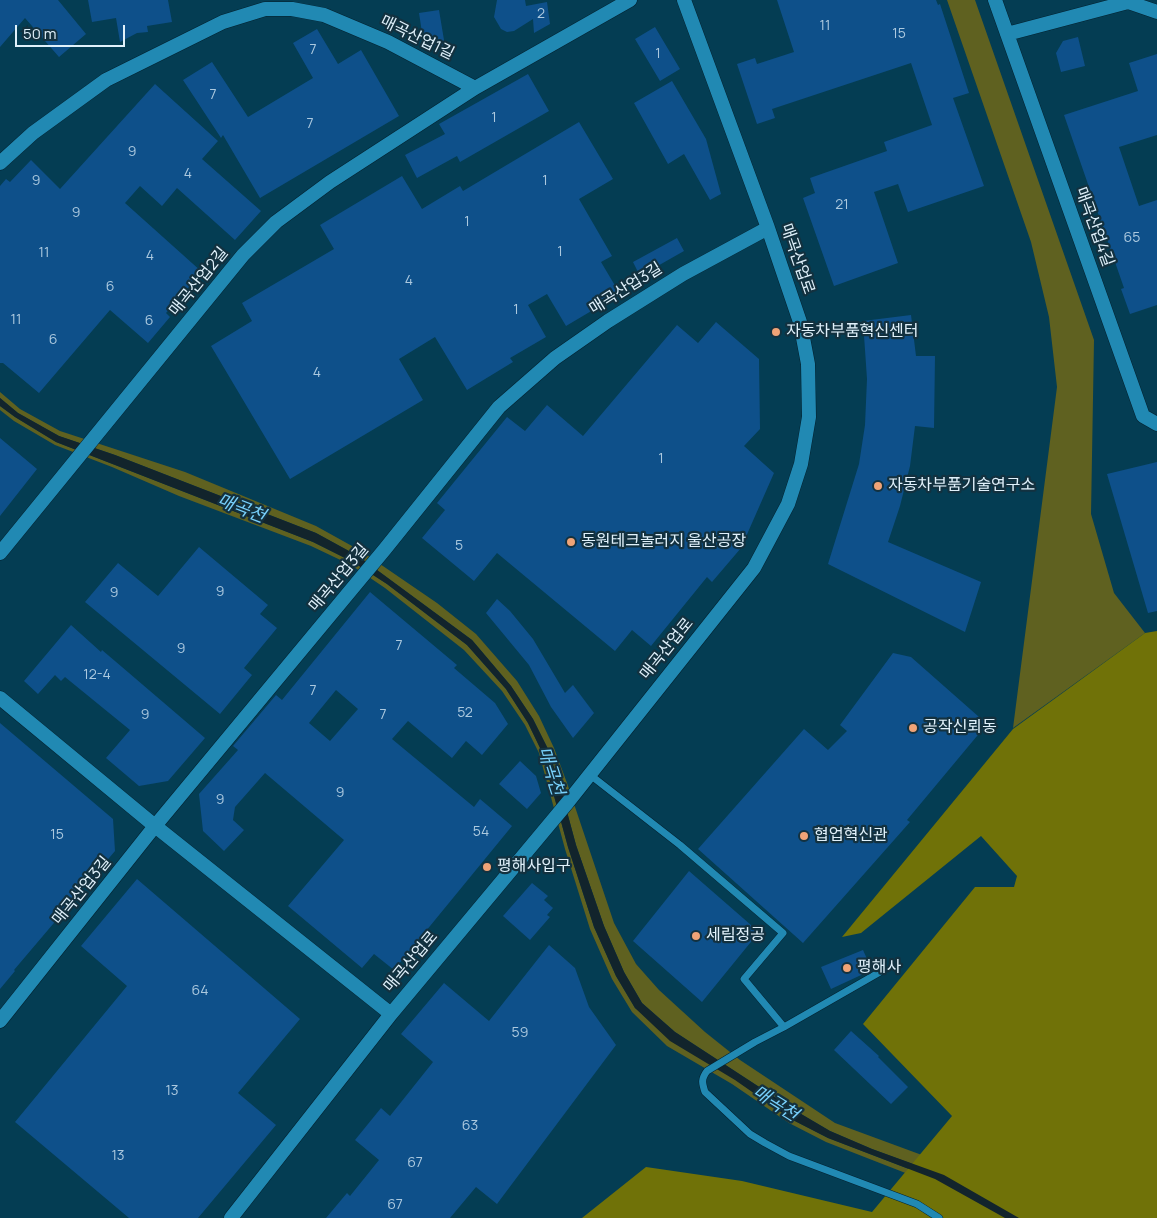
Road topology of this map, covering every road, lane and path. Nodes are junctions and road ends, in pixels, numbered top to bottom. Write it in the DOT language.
graph roads {
  1 [pos="630,0"];
  2 [pos="684,0"];
  3 [pos="995,0"];
  4 [pos="1157,12"];
  5 [pos="1007,34"];
  6 [pos="474,88"];
  7 [pos="0,163"];
  8 [pos="768,228"];
  9 [pos="1157,424"];
  10 [pos="0,553"];
  11 [pos="0,698"];
  12 [pos="590,774"];
  13 [pos="155,826"];
  14 [pos="880,972"];
  15 [pos="391,1014"];
  16 [pos="0,1021"];
  17 [pos="784,1027"];
  18 [pos="231,1218"];
  19 [pos="939,1218"];
  1 -- 6 [label="street"];
  2 -- 8 [label="street, 매곡산업로"];
  3 -- 5 [label="street, 매곡산업4길"];
  4 -- 5 [label="street"];
  5 -- 9 [label="street, 매곡산업4길"];
  6 -- 7 [label="street, 매곡산업1길"];
  6 -- 10 [label="street, 매곡산업2길"];
  8 -- 12 [label="street, 매곡산업로"];
  8 -- 13 [label="street, 매곡산업3길"];
  11 -- 13 [label="street"];
  12 -- 15 [label="street, 매곡산업로"];
  12 -- 17 [label="lane"];
  13 -- 15 [label="street"];
  13 -- 16 [label="street, 매곡산업3길"];
  14 -- 17 [label="lane"];
  15 -- 18 [label="street, 매곡산업로"];
  17 -- 19 [label="lane"];
}
